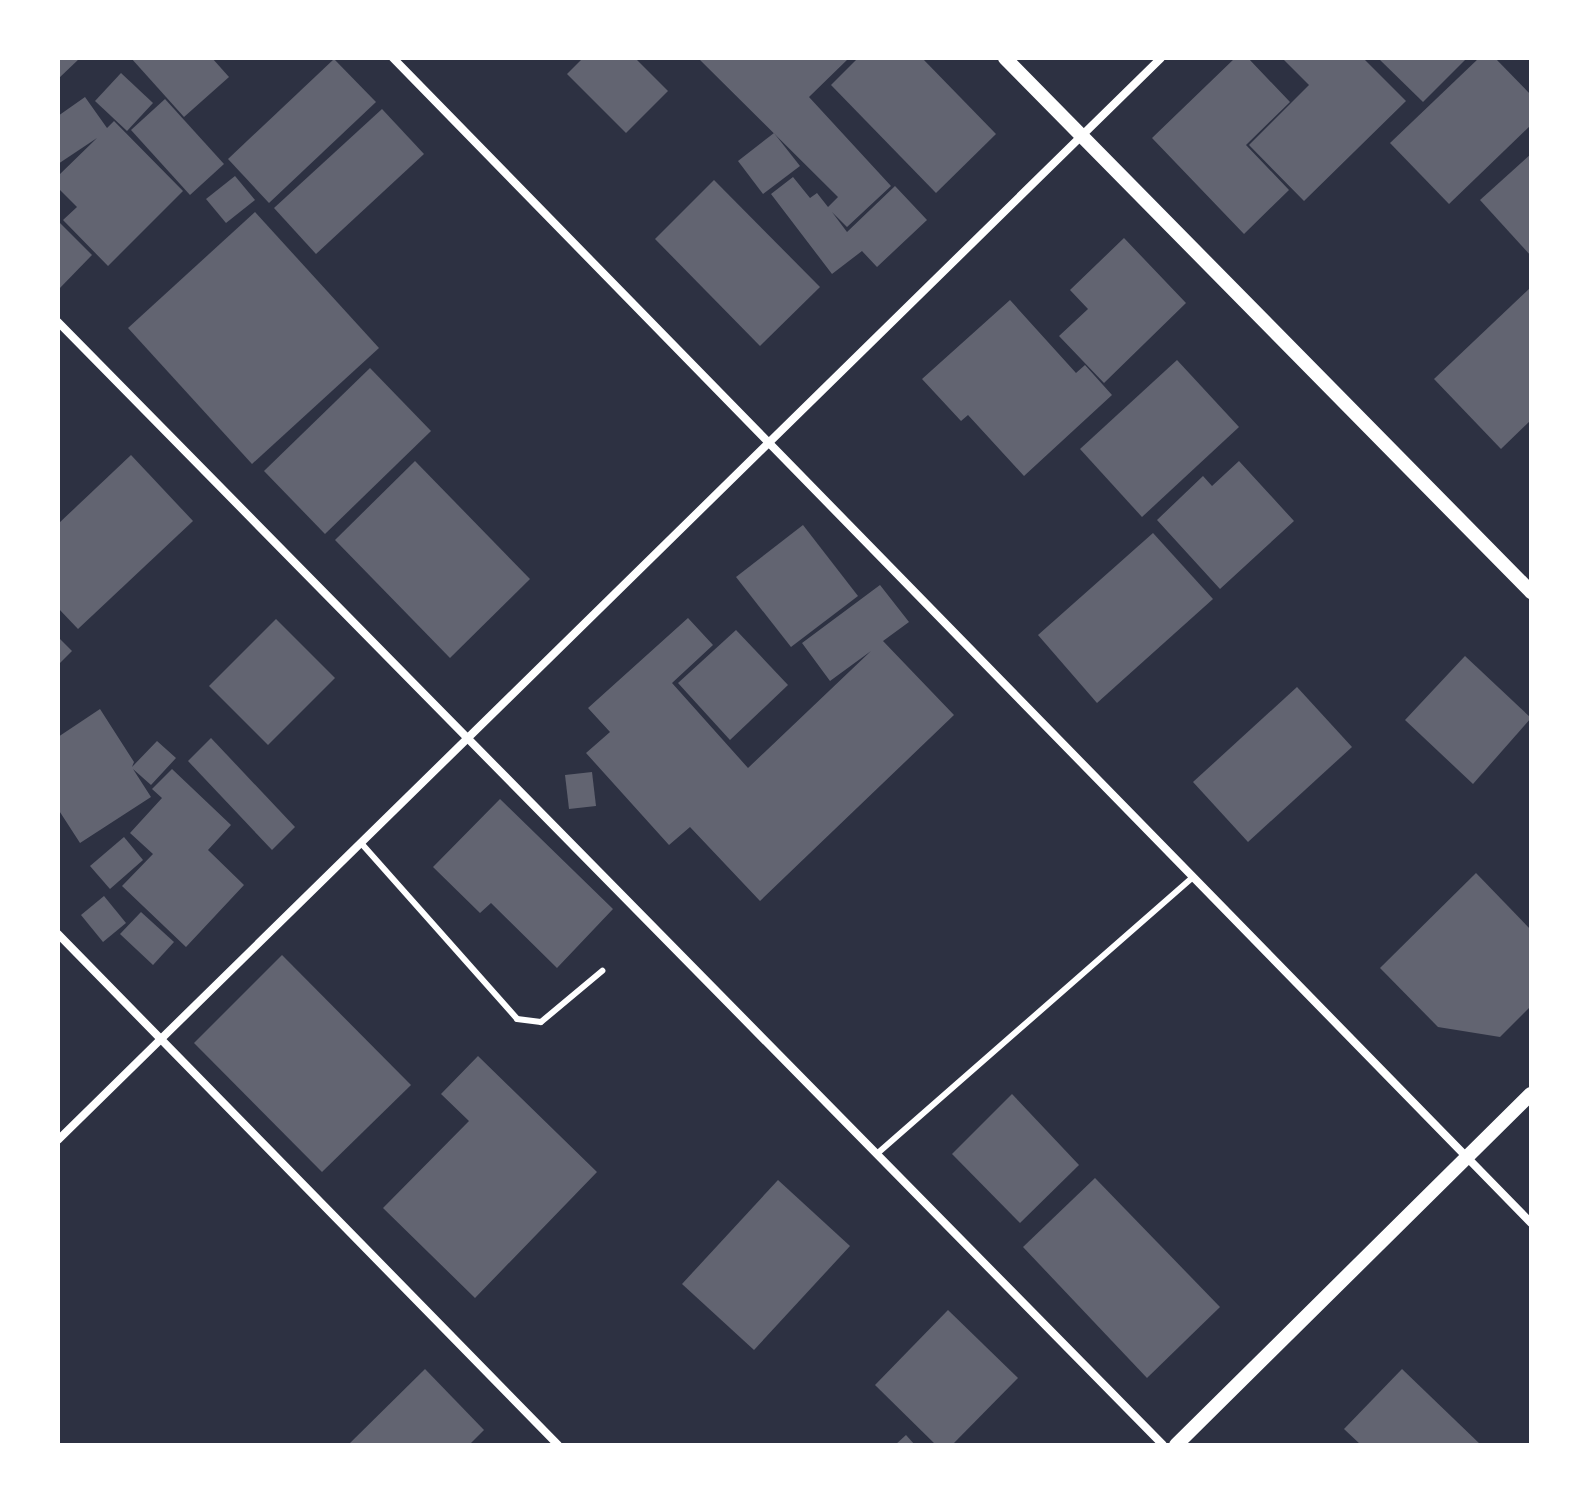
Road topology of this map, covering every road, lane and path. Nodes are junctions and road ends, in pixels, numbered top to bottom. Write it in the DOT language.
graph roads {
  1 [pos="393,58"];
  2 [pos="1005,58"];
  3 [pos="1161,58"];
  4 [pos="1081,136"];
  5 [pos="58,322"];
  6 [pos="769,443"];
  7 [pos="1531,592"];
  8 [pos="467,739"];
  9 [pos="361,843"];
  10 [pos="1193,877"];
  11 [pos="58,934"];
  12 [pos="602,971"];
  13 [pos="161,1039"];
  14 [pos="1531,1094"];
  15 [pos="58,1140"];
  16 [pos="879,1152"];
  17 [pos="1467,1157"];
  18 [pos="1531,1223"];
  19 [pos="558,1445"];
  20 [pos="1163,1445"];
  21 [pos="1176,1445"];
  1 -- 6 [label="street"];
  2 -- 4 [label="street"];
  3 -- 4 [label="street"];
  4 -- 6 [label="street"];
  4 -- 7 [label="street"];
  5 -- 8 [label="street"];
  6 -- 8 [label="street"];
  6 -- 10 [label="street"];
  8 -- 9 [label="street"];
  8 -- 16 [label="street"];
  9 -- 12 [label="lane"];
  9 -- 13 [label="street"];
  10 -- 16 [label="lane"];
  10 -- 17 [label="street"];
  11 -- 13 [label="street"];
  13 -- 15 [label="street"];
  13 -- 19 [label="street"];
  14 -- 17 [label="street"];
  16 -- 20 [label="street"];
  17 -- 18 [label="street"];
  17 -- 21 [label="street"];
}
